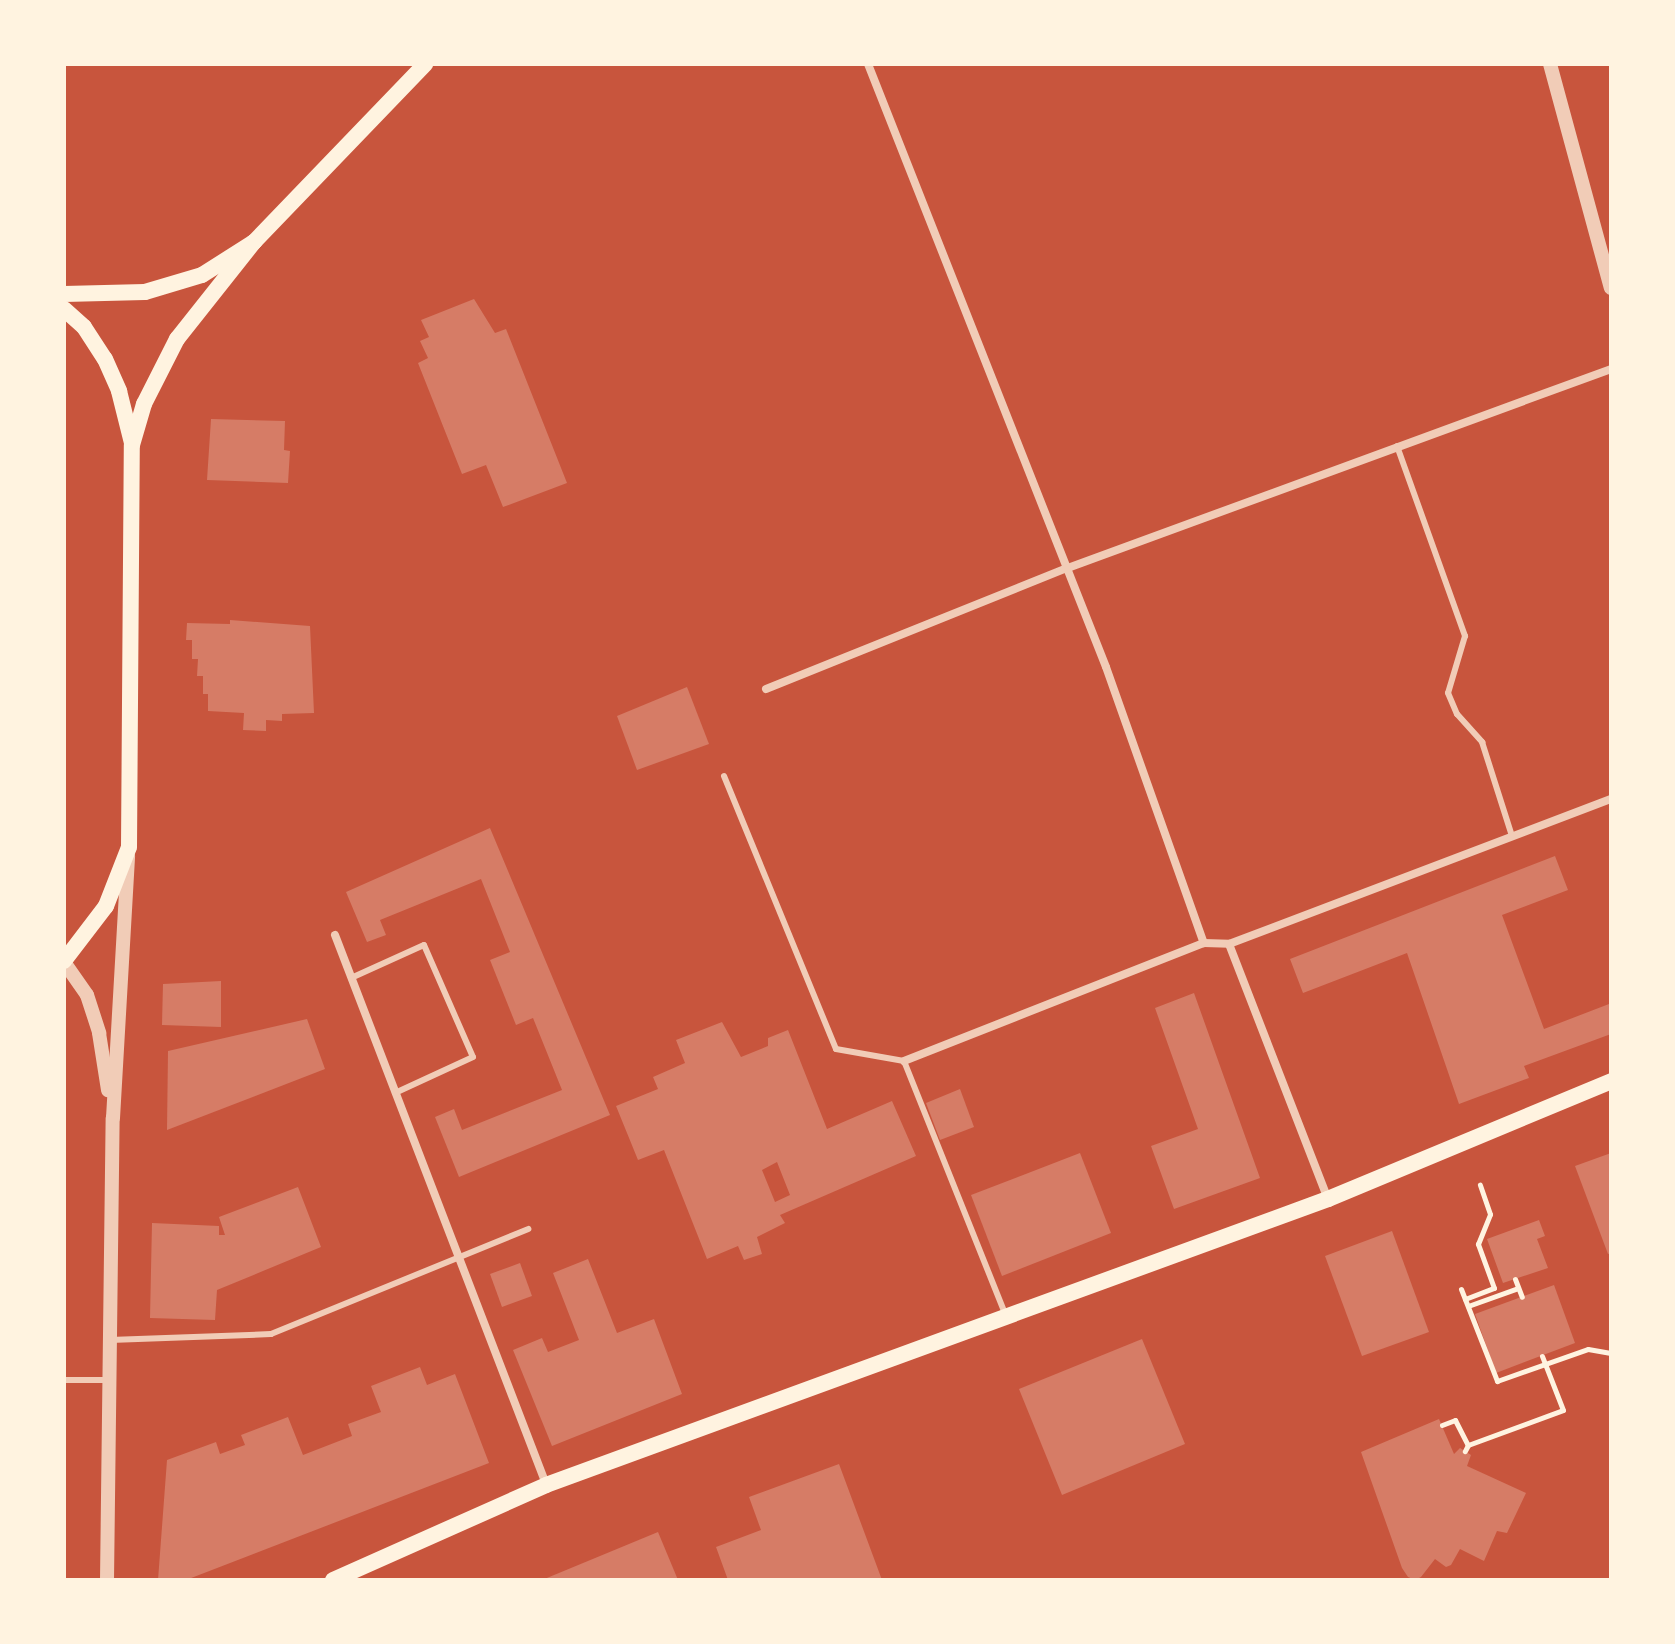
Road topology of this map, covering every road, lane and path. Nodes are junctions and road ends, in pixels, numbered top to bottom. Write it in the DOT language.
graph roads {
  1 [pos="425,64"];
  2 [pos="868,64"];
  3 [pos="1550,64"];
  4 [pos="254,242"];
  5 [pos="1611,288"];
  6 [pos="64,294"];
  7 [pos="64,309"];
  8 [pos="1611,369"];
  9 [pos="132,445"];
  10 [pos="1397,445"];
  11 [pos="1065,569"];
  12 [pos="766,689"];
  13 [pos="724,776"];
  14 [pos="1611,799"];
  15 [pos="1512,836"];
  16 [pos="129,847"];
  17 [pos="335,935"];
  18 [pos="1204,943"];
  19 [pos="1229,944"];
  20 [pos="64,962"];
  21 [pos="351,978"];
  22 [pos="904,1061"];
  23 [pos="1611,1081"];
  24 [pos="395,1093"];
  25 [pos="113,1118"];
  26 [pos="1480,1185"];
  27 [pos="1328,1199"];
  28 [pos="528,1229"];
  29 [pos="458,1256"];
  30 [pos="1515,1279"];
  31 [pos="1518,1288"];
  32 [pos="1461,1289"];
  33 [pos="1522,1297"];
  34 [pos="1465,1299"];
  35 [pos="1468,1306"];
  36 [pos="1006,1317"];
  37 [pos="110,1340"];
  38 [pos="1611,1353"];
  39 [pos="1542,1356"];
  40 [pos="1545,1364"];
  41 [pos="64,1380"];
  42 [pos="109,1380"];
  43 [pos="1442,1425"];
  44 [pos="546,1485"];
  45 [pos="107,1580"];
  46 [pos="333,1580"];
  1 -- 4 [label="main road"];
  2 -- 11 [label="street"];
  3 -- 5 [label="street"];
  4 -- 6 [label="main road"];
  4 -- 9 [label="main road"];
  7 -- 9 [label="main road"];
  8 -- 10 [label="street"];
  9 -- 16 [label="main road"];
  10 -- 11 [label="street"];
  10 -- 15 [label="lane"];
  11 -- 12 [label="street"];
  11 -- 18 [label="street"];
  13 -- 22 [label="lane"];
  14 -- 15 [label="street"];
  15 -- 19 [label="street"];
  16 -- 20 [label="main road"];
  16 -- 25 [label="street"];
  17 -- 21 [label="street"];
  18 -- 19 [label="street"];
  18 -- 22 [label="street"];
  19 -- 27 [label="street"];
  20 -- 25 [label="street"];
  21 -- 24 [label="street"];
  21 -- 24 [label="lane"];
  22 -- 36 [label="lane"];
  23 -- 27 [label="main road"];
  24 -- 29 [label="street"];
  25 -- 37 [label="street"];
  26 -- 34 [label="path"];
  27 -- 36 [label="main road"];
  28 -- 29 [label="lane"];
  29 -- 37 [label="lane"];
  29 -- 44 [label="street"];
  30 -- 31 [label="path"];
  31 -- 33 [label="path"];
  31 -- 35 [label="path"];
  32 -- 34 [label="path"];
  34 -- 35 [label="path"];
  35 -- 40 [label="path"];
  36 -- 44 [label="main road"];
  37 -- 42 [label="street"];
  38 -- 40 [label="path"];
  39 -- 40 [label="path"];
  40 -- 43 [label="path"];
  41 -- 42 [label="lane"];
  42 -- 45 [label="street"];
  44 -- 46 [label="main road"];
}
